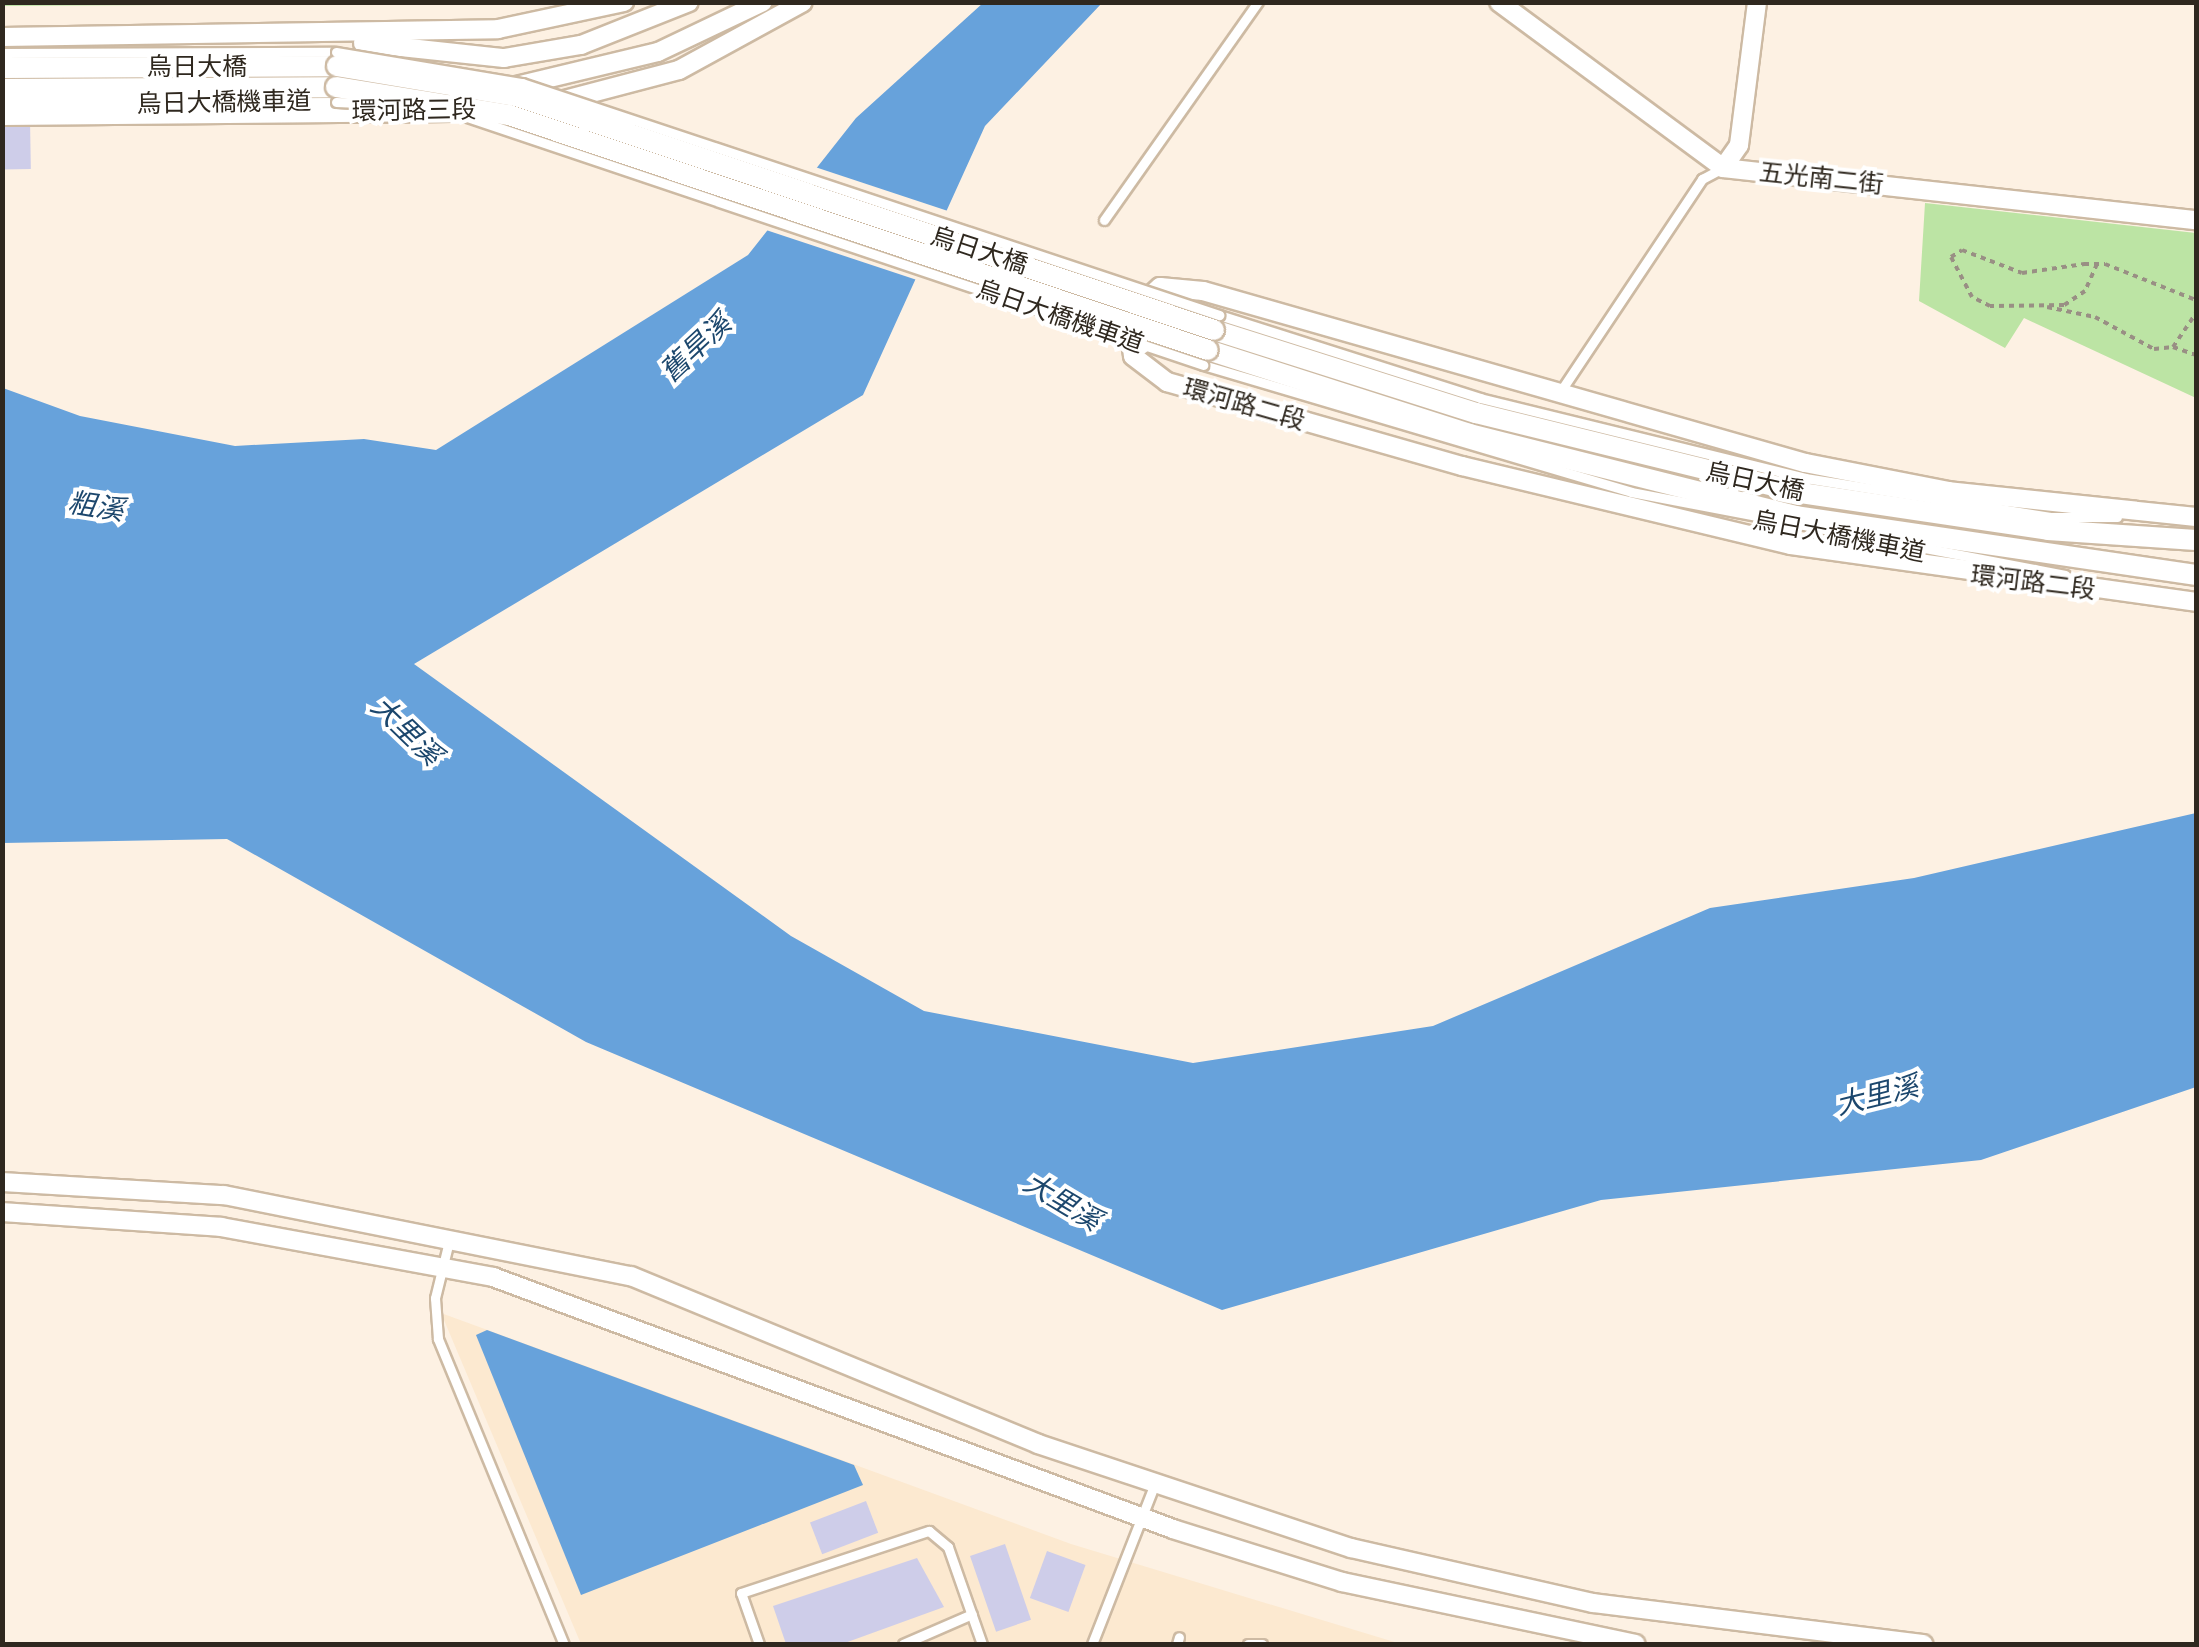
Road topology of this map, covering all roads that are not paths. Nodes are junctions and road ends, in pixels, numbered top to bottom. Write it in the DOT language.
graph roads {
  1 [pos="624,2"];
  2 [pos="690,2"];
  3 [pos="763,2"];
  4 [pos="803,2"];
  5 [pos="1258,2"];
  6 [pos="1499,2"];
  7 [pos="1757,2"];
  8 [pos="2,37"];
  9 [pos="338,38"];
  10 [pos="2,54"];
  11 [pos="2,68"];
  12 [pos="2,89"];
  13 [pos="2,104"];
  14 [pos="2,116"];
  15 [pos="1723,168"];
  16 [pos="1104,220"];
  17 [pos="2196,220"];
  18 [pos="1359,390"];
  19 [pos="1556,398"];
  20 [pos="2175,516"];
  21 [pos="2196,517"];
  22 [pos="2196,540"];
  23 [pos="1942,544"];
  24 [pos="2196,575"];
  25 [pos="2175,600"];
  26 [pos="2196,602"];
  27 [pos="2,1182"];
  28 [pos="2,1212"];
  29 [pos="451,1234"];
  30 [pos="443,1265"];
  31 [pos="1154,1486"];
  32 [pos="1142,1518"];
  33 [pos="972,1614"];
  34 [pos="564,1644"];
  35 [pos="758,1644"];
  36 [pos="903,1644"];
  37 [pos="982,1644"];
  38 [pos="1092,1644"];
  39 [pos="1248,1644"];
  40 [pos="1262,1644"];
  41 [pos="1636,1644"];
  42 [pos="1923,1644"];
  1 -- 9 [label="street"];
  2 -- 9 [label="street"];
  3 -- 13 [label="street, 環河路三段"];
  4 -- 14 [label="street, 環河路三段"];
  5 -- 16 [label="lane"];
  6 -- 15 [label="street, 五光南二街"];
  7 -- 15 [label="street"];
  8 -- 9 [label="street"];
  10 -- 18 [label="lane, 烏日大橋機車道, bridge"];
  11 -- 18 [label="street, 烏日大橋, bridge"];
  12 -- 18 [label="street, 烏日大橋, bridge"];
  13 -- 18 [label="lane, 烏日大橋機車道, bridge"];
  15 -- 17 [label="street, 五光南二街"];
  15 -- 19 [label="lane"];
  18 -- 20 [label="lane, 烏日大橋機車道"];
  18 -- 22 [label="street, 烏日大橋"];
  18 -- 23 [label="street, 烏日大橋"];
  18 -- 25 [label="lane, 烏日大橋機車道"];
  19 -- 20 [label="street, 環河路二段"];
  19 -- 25 [label="street, 環河路二段"];
  20 -- 21 [label="street, 環河路二段"];
  23 -- 24 [label="street, 環河路二段"];
  25 -- 26 [label="street, 環河路二段"];
  27 -- 29 [label="street"];
  28 -- 30 [label="street"];
  29 -- 30 [label="lane"];
  29 -- 31 [label="street"];
  30 -- 32 [label="street"];
  30 -- 34 [label="lane"];
  31 -- 32 [label="lane"];
  31 -- 42 [label="street"];
  32 -- 38 [label="lane"];
  32 -- 41 [label="street"];
  33 -- 35 [label="lane"];
  33 -- 36 [label="lane"];
  33 -- 37 [label="lane"];
  39 -- 40 [label="lane"];
}
